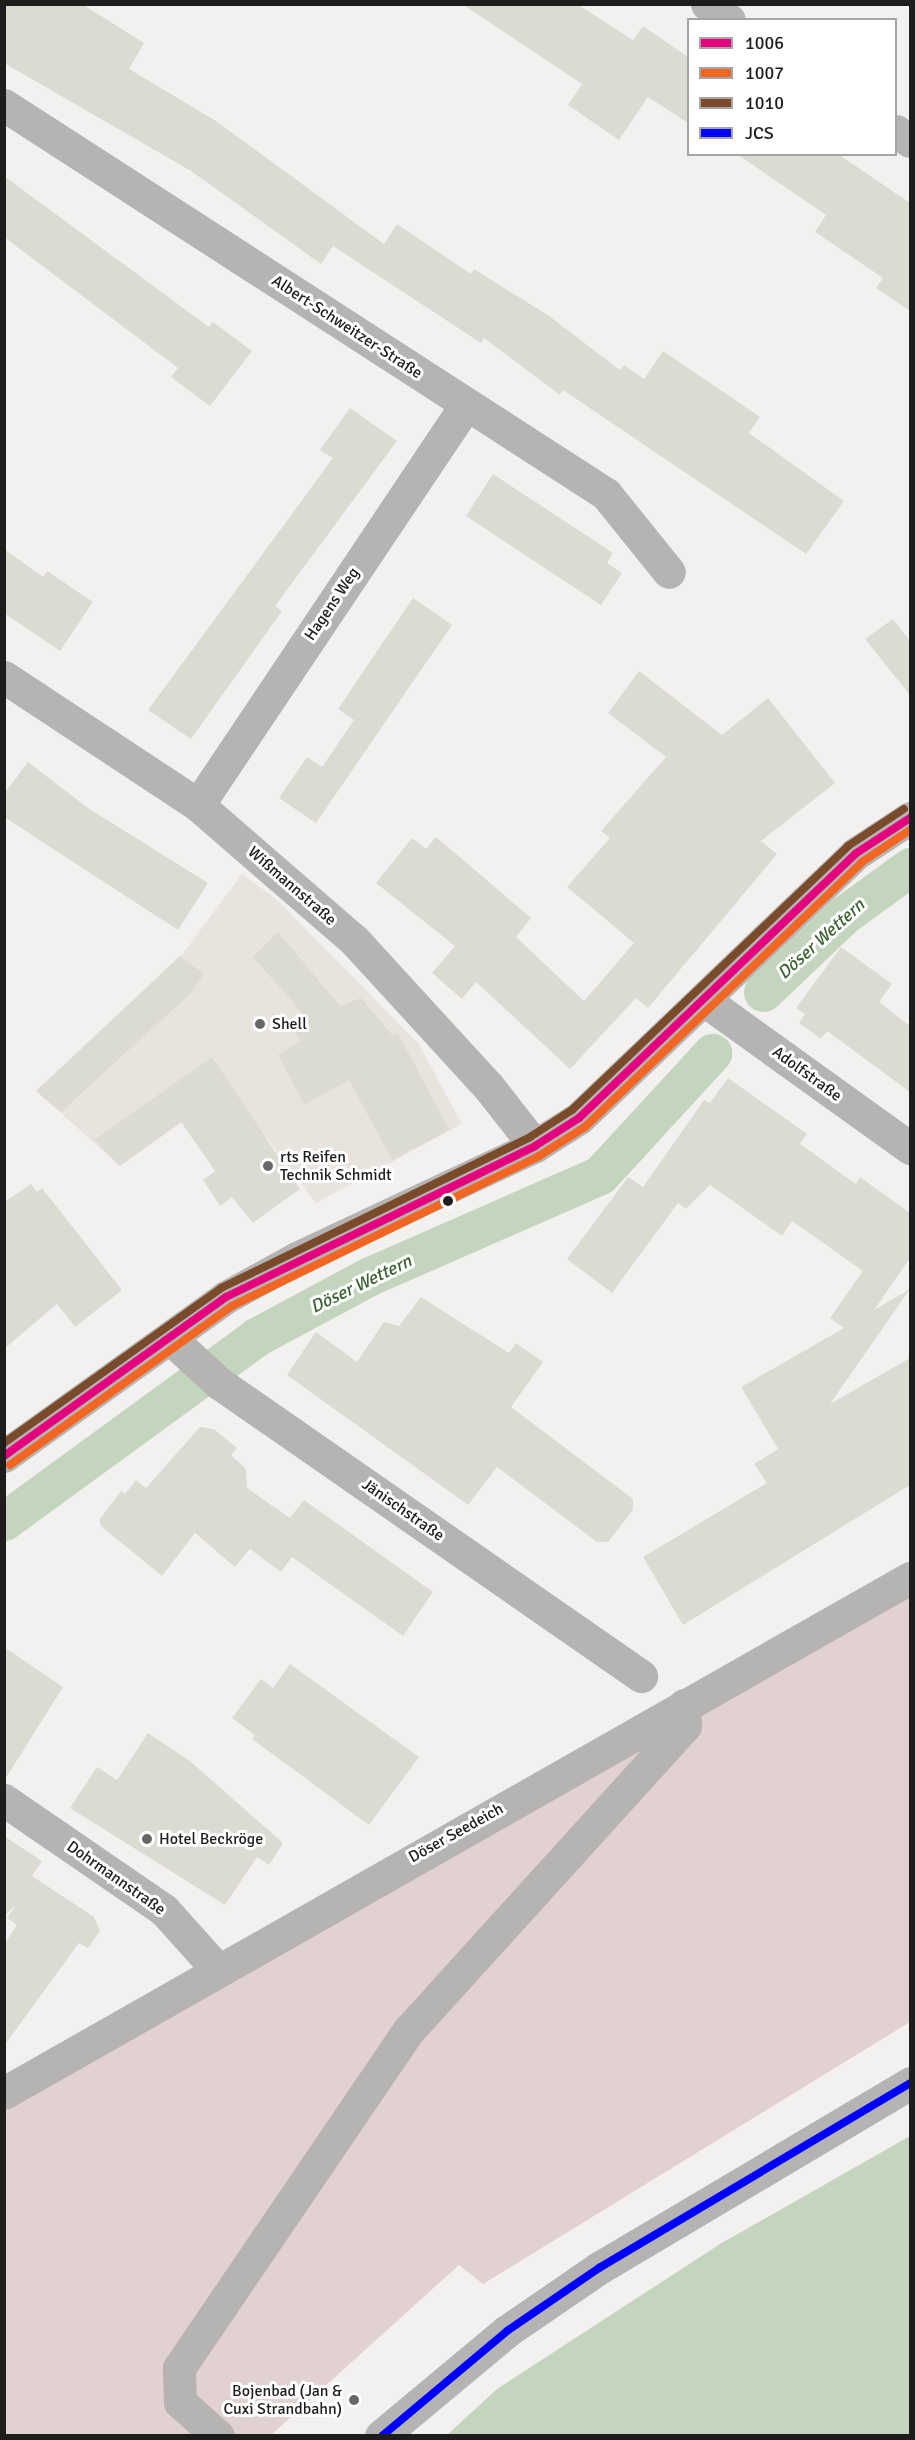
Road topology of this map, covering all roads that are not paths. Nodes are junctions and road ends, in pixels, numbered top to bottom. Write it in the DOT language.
graph roads {
  1 [pos="707,4"];
  2 [pos="726,18"];
  3 [pos="4,105"];
  4 [pos="897,131"];
  5 [pos="910,141"];
  6 [pos="466,404"];
  7 [pos="669,572"];
  8 [pos="4,677"];
  9 [pos="198,805"];
  10 [pos="910,818"];
  11 [pos="704,1000"];
  12 [pos="535,1146"];
  13 [pos="910,1148"];
  14 [pos="170,1338"];
  15 [pos="4,1456"];
  16 [pos="910,1578"];
  17 [pos="641,1676"];
  18 [pos="684,1705"];
  19 [pos="4,1800"];
  20 [pos="216,1968"];
  21 [pos="910,2083"];
  22 [pos="4,2093"];
  23 [pos="218,2436"];
  24 [pos="381,2436"];
  1 -- 2 [label="street"];
  3 -- 6 [label="street, Albert-Schweitzer-Straße"];
  4 -- 5 [label="street"];
  6 -- 7 [label="street, Albert-Schweitzer-Straße"];
  6 -- 9 [label="street, Hagens Weg"];
  8 -- 9 [label="street, Wißmannstraße"];
  9 -- 12 [label="street, Wißmannstraße"];
  10 -- 11 [label="street"];
  11 -- 12 [label="street"];
  11 -- 13 [label="street, Adolfstraße"];
  12 -- 14 [label="street"];
  14 -- 15 [label="street"];
  14 -- 17 [label="street, Jänischstraße"];
  16 -- 18 [label="street, Döser Seedeich"];
  18 -- 20 [label="street, Döser Seedeich"];
  18 -- 23 [label="street"];
  19 -- 20 [label="street, Dohrmannstraße"];
  20 -- 22 [label="street, Döser Seedeich"];
  21 -- 24 [label="street"];
}
